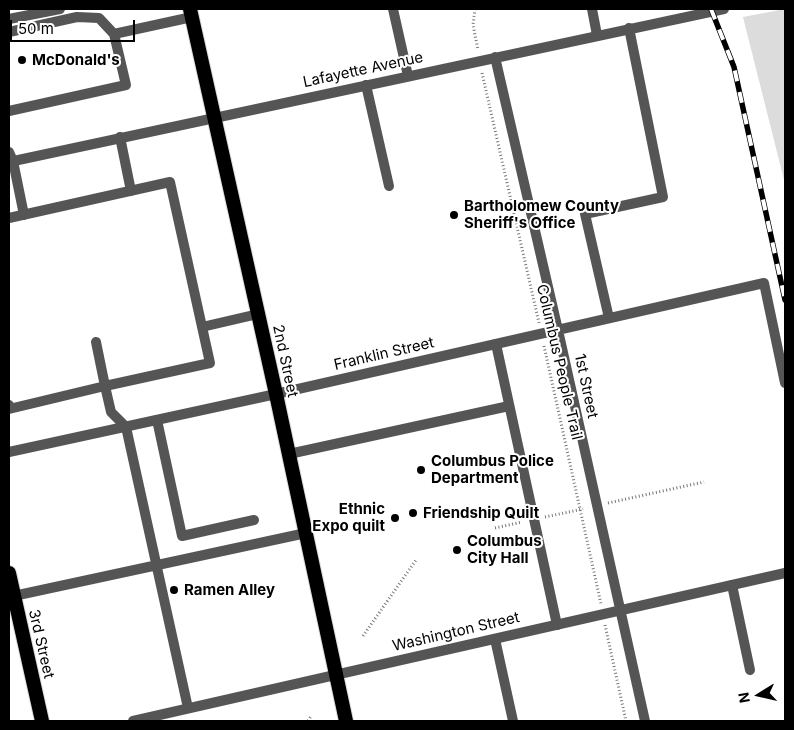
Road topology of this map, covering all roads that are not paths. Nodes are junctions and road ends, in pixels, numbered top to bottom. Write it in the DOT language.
graph roads {
  1 [pos="60,9"];
  2 [pos="393,9"];
  3 [pos="592,9"];
  4 [pos="724,9"];
  5 [pos="191,13"];
  6 [pos="9,20"];
  7 [pos="629,28"];
  8 [pos="9,32"];
  9 [pos="114,34"];
  10 [pos="597,35"];
  11 [pos="495,57"];
  12 [pos="408,76"];
  13 [pos="366,85"];
  14 [pos="9,110"];
  15 [pos="215,117"];
  16 [pos="120,137"];
  17 [pos="10,158"];
  18 [pos="389,186"];
  19 [pos="131,191"];
  20 [pos="24,215"];
  21 [pos="9,218"];
  22 [pos="258,314"];
  23 [pos="609,318"];
  24 [pos="202,327"];
  25 [pos="558,330"];
  26 [pos="96,342"];
  27 [pos="496,344"];
  28 [pos="785,383"];
  29 [pos="105,386"];
  30 [pos="276,394"];
  31 [pos="9,405"];
  32 [pos="509,406"];
  33 [pos="157,420"];
  34 [pos="126,427"];
  35 [pos="9,452"];
  36 [pos="289,454"];
  37 [pos="254,520"];
  38 [pos="306,533"];
  39 [pos="158,565"];
  40 [pos="9,573"];
  41 [pos="785,573"];
  42 [pos="732,585"];
  43 [pos="11,597"];
  44 [pos="620,610"];
  45 [pos="557,625"];
  46 [pos="495,639"];
  47 [pos="750,670"];
  48 [pos="335,675"];
  49 [pos="188,708"];
  50 [pos="42,721"];
  51 [pos="133,721"];
  52 [pos="346,721"];
  53 [pos="513,721"];
  54 [pos="645,721"];
  1 -- 6 [label="street"];
  2 -- 12 [label="street"];
  3 -- 10 [label="street"];
  4 -- 7 [label="street, Lafayette Avenue"];
  5 -- 9 [label="street"];
  5 -- 15 [label="highway, 2nd Street"];
  7 -- 10 [label="street, Lafayette Avenue"];
  7 -- 23 [label="street"];
  8 -- 9 [label="street"];
  9 -- 14 [label="street"];
  10 -- 11 [label="street, Lafayette Avenue"];
  11 -- 12 [label="street, Lafayette Avenue"];
  11 -- 25 [label="street, 1st Street"];
  12 -- 13 [label="street, Lafayette Avenue"];
  13 -- 15 [label="street, Lafayette Avenue"];
  13 -- 18 [label="street"];
  15 -- 16 [label="street, Lafayette Avenue"];
  15 -- 22 [label="highway, 2nd Street"];
  16 -- 17 [label="street, Lafayette Avenue"];
  16 -- 19 [label="street"];
  17 -- 20 [label="street"];
  19 -- 20 [label="street"];
  19 -- 24 [label="street"];
  20 -- 21 [label="street"];
  22 -- 24 [label="street"];
  22 -- 30 [label="highway, 2nd Street"];
  23 -- 25 [label="street, Franklin Street"];
  23 -- 28 [label="street, Franklin Street"];
  24 -- 29 [label="street"];
  25 -- 27 [label="street, Franklin Street"];
  25 -- 44 [label="street, 1st Street"];
  26 -- 29 [label="street"];
  27 -- 30 [label="street, Franklin Street"];
  27 -- 32 [label="street"];
  29 -- 31 [label="street"];
  29 -- 34 [label="street"];
  30 -- 33 [label="street, Franklin Street"];
  30 -- 36 [label="highway, 2nd Street"];
  32 -- 36 [label="street"];
  32 -- 45 [label="street"];
  33 -- 34 [label="street, Franklin Street"];
  33 -- 37 [label="street"];
  34 -- 35 [label="street, Franklin Street"];
  34 -- 39 [label="street"];
  36 -- 38 [label="highway, 2nd Street"];
  38 -- 39 [label="street"];
  38 -- 48 [label="highway, 2nd Street"];
  39 -- 43 [label="street"];
  39 -- 49 [label="street"];
  40 -- 43 [label="highway, 3rd Street"];
  41 -- 42 [label="street, Washington Street"];
  42 -- 44 [label="street, Washington Street"];
  42 -- 47 [label="street"];
  43 -- 50 [label="highway, 3rd Street"];
  44 -- 45 [label="street, Washington Street"];
  44 -- 54 [label="street, 1st Street"];
  45 -- 46 [label="street, Washington Street"];
  46 -- 48 [label="street, Washington Street"];
  46 -- 53 [label="street"];
  48 -- 49 [label="street, Washington Street"];
  48 -- 52 [label="highway, 2nd Street"];
  49 -- 51 [label="street, Washington Street"];
}
